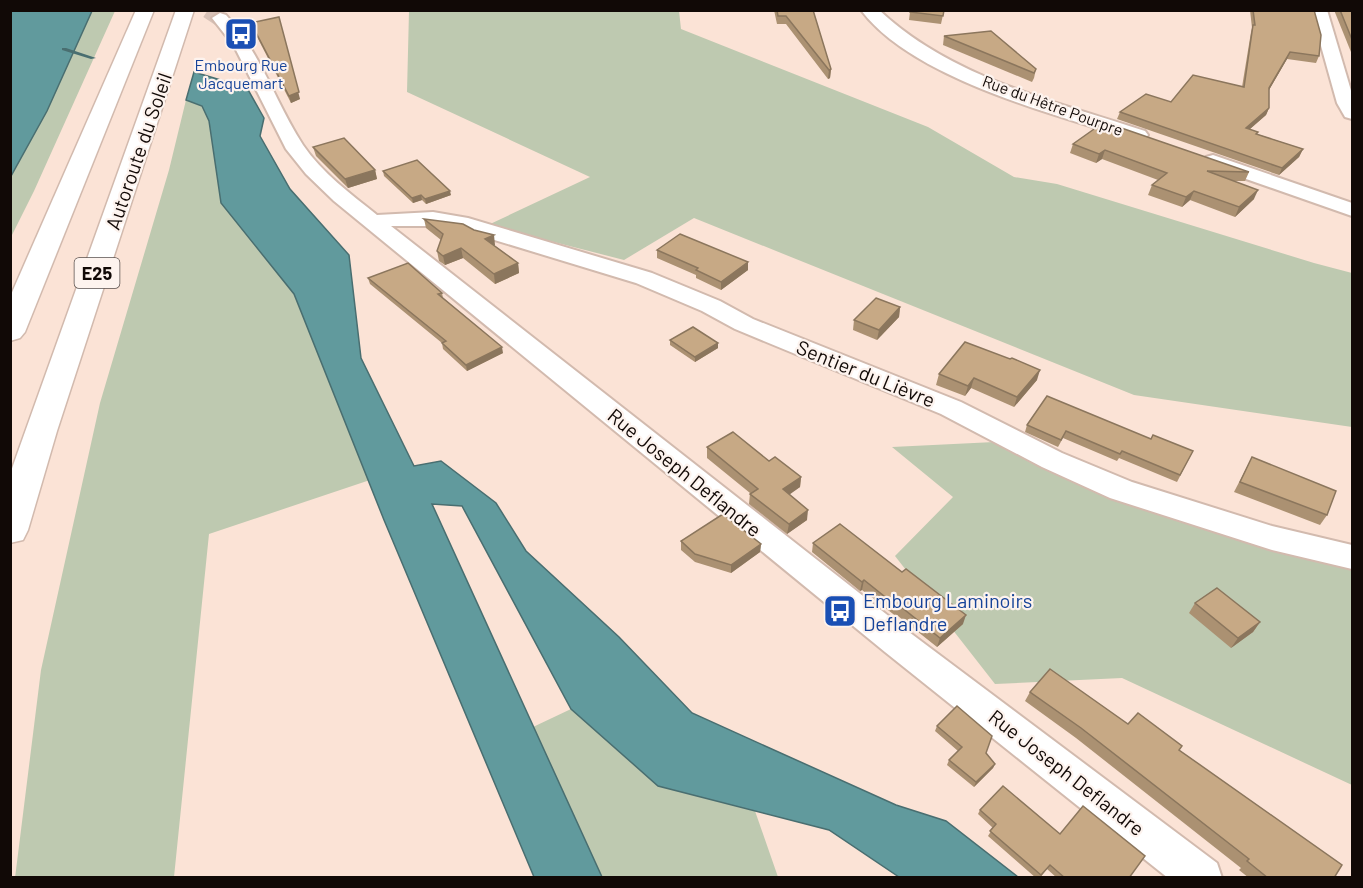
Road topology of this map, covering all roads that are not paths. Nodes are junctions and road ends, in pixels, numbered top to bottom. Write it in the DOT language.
graph roads {
  1 [pos="145,10"];
  2 [pos="185,10"];
  3 [pos="869,10"];
  4 [pos="1319,10"];
  5 [pos="227,16"];
  6 [pos="1353,113"];
  7 [pos="1154,141"];
  8 [pos="1198,156"];
  9 [pos="1353,210"];
  10 [pos="372,222"];
  11 [pos="10,332"];
  12 [pos="10,530"];
  13 [pos="1353,557"];
  14 [pos="1202,878"];
  1 -- 11 [label="highway"];
  2 -- 12 [label="highway, Autoroute du Soleil / E25"];
  3 -- 7 [label="street, Rue du Hêtre Pourpre"];
  4 -- 6 [label="street"];
  5 -- 10 [label="street, Rue Joseph Deflandre"];
  8 -- 9 [label="street"];
  10 -- 13 [label="street, Sentier du Lièvre"];
  10 -- 14 [label="street, Rue Joseph Deflandre"];
}
